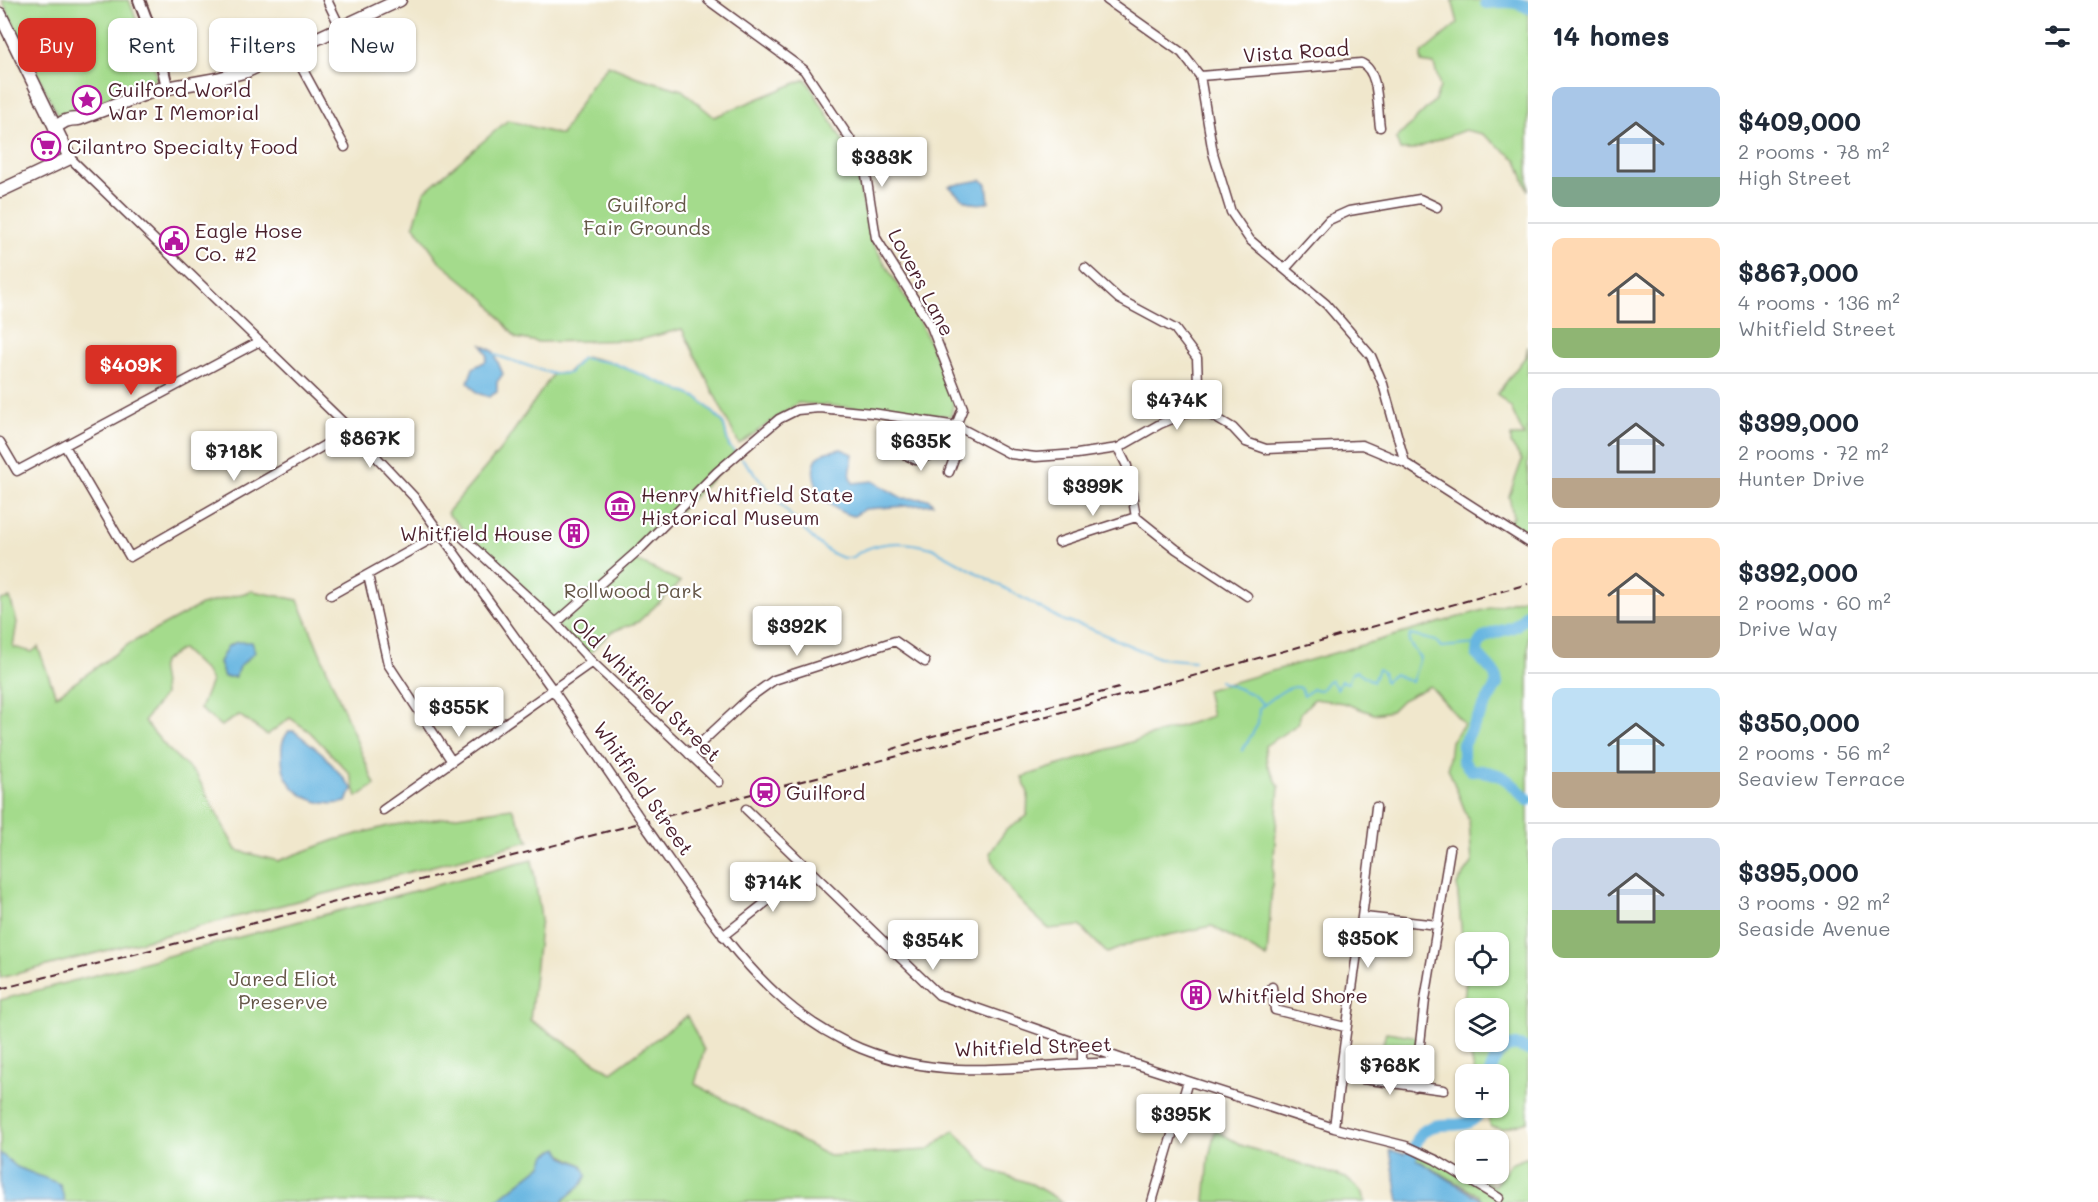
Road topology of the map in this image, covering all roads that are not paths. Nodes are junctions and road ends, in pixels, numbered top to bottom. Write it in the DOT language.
graph roads {
  1 [pos="139,0"];
  2 [pos="327,0"];
  3 [pos="400,0"];
  4 [pos="708,0"];
  5 [pos="1107,0"];
  6 [pos="0,14"];
  7 [pos="336,18"];
  8 [pos="360,18"];
  9 [pos="240,72"];
  10 [pos="304,72"];
  11 [pos="1200,76"];
  12 [pos="167,87"];
  13 [pos="1380,127"];
  14 [pos="55,129"];
  15 [pos="345,147"];
  16 [pos="70,158"];
  17 [pos="0,191"];
  18 [pos="1437,207"];
  19 [pos="1085,268"];
  20 [pos="1285,269"];
  21 [pos="258,342"];
  22 [pos="1198,408"];
  23 [pos="957,426"];
  24 [pos="351,430"];
  25 [pos="950,440"];
  26 [pos="0,442"];
  27 [pos="64,446"];
  28 [pos="888,446"];
  29 [pos="1118,447"];
  30 [pos="1405,463"];
  31 [pos="949,472"];
  32 [pos="1136,517"];
  33 [pos="442,533"];
  34 [pos="1059,542"];
  35 [pos="1528,542"];
  36 [pos="368,575"];
  37 [pos="331,595"];
  38 [pos="1247,596"];
  39 [pos="556,623"];
  40 [pos="592,662"];
  41 [pos="925,662"];
  42 [pos="553,690"];
  43 [pos="689,754"];
  44 [pos="451,760"];
  45 [pos="719,782"];
  46 [pos="1377,807"];
  47 [pos="746,809"];
  48 [pos="383,810"];
  49 [pos="1450,849"];
  50 [pos="807,870"];
  51 [pos="1364,917"];
  52 [pos="1438,925"];
  53 [pos="723,936"];
  54 [pos="1272,987"];
  55 [pos="1345,1027"];
  56 [pos="1082,1044"];
  57 [pos="1082,1062"];
  58 [pos="1135,1064"];
  59 [pos="1340,1076"];
  60 [pos="1188,1081"];
  61 [pos="1415,1087"];
  62 [pos="1444,1090"];
  63 [pos="1334,1128"];
  64 [pos="1499,1198"];
  65 [pos="1152,1202"];
  1 -- 12 [label="street"];
  2 -- 7 [label="street"];
  3 -- 8 [label="main road"];
  4 -- 23 [label="street, Lovers Lane"];
  5 -- 11 [label="street"];
  6 -- 14 [label="main road, Whitfield Street"];
  9 -- 12 [label="main road"];
  10 -- 15 [label="street"];
  11 -- 13 [label="street, Vista Road"];
  11 -- 20 [label="street"];
  12 -- 14 [label="main road"];
  14 -- 16 [label="main road, Whitfield Street"];
  16 -- 17 [label="main road"];
  16 -- 21 [label="street, Whitfield Street"];
  18 -- 20 [label="street"];
  19 -- 22 [label="street"];
  20 -- 30 [label="street"];
  21 -- 24 [label="street, Whitfield Street"];
  21 -- 27 [label="street"];
  22 -- 29 [label="street"];
  22 -- 30 [label="street"];
  23 -- 25 [label="street"];
  23 -- 29 [label="street"];
  23 -- 39 [label="street"];
  24 -- 27 [label="street"];
  24 -- 33 [label="street, Whitfield Street"];
  25 -- 28 [label="street"];
  25 -- 31 [label="street"];
  26 -- 27 [label="street"];
  29 -- 32 [label="street"];
  30 -- 35 [label="street"];
  32 -- 34 [label="street"];
  32 -- 38 [label="street"];
  33 -- 36 [label="street"];
  33 -- 39 [label="street, Old Whitfield Street"];
  33 -- 42 [label="street, Whitfield Street"];
  36 -- 37 [label="street"];
  36 -- 44 [label="street"];
  39 -- 40 [label="street, Old Whitfield Street"];
  40 -- 42 [label="street"];
  40 -- 43 [label="street, Old Whitfield Street"];
  41 -- 43 [label="street"];
  42 -- 44 [label="street"];
  42 -- 53 [label="street, Whitfield Street, bridge"];
  43 -- 45 [label="street, Old Whitfield Street"];
  44 -- 48 [label="street"];
  46 -- 51 [label="street"];
  47 -- 50 [label="street"];
  49 -- 52 [label="street"];
  50 -- 53 [label="street"];
  50 -- 56 [label="street"];
  51 -- 52 [label="street"];
  51 -- 55 [label="street"];
  52 -- 61 [label="street"];
  53 -- 57 [label="street, Whitfield Street"];
  54 -- 55 [label="street"];
  55 -- 59 [label="street"];
  56 -- 57 [label="street"];
  56 -- 58 [label="street"];
  57 -- 58 [label="street, Whitfield Street"];
  58 -- 60 [label="street, Whitfield Street"];
  59 -- 61 [label="street"];
  59 -- 63 [label="street"];
  60 -- 63 [label="street, Whitfield Street"];
  60 -- 65 [label="street"];
  61 -- 62 [label="street"];
  63 -- 64 [label="street, Whitfield Street"];
}
